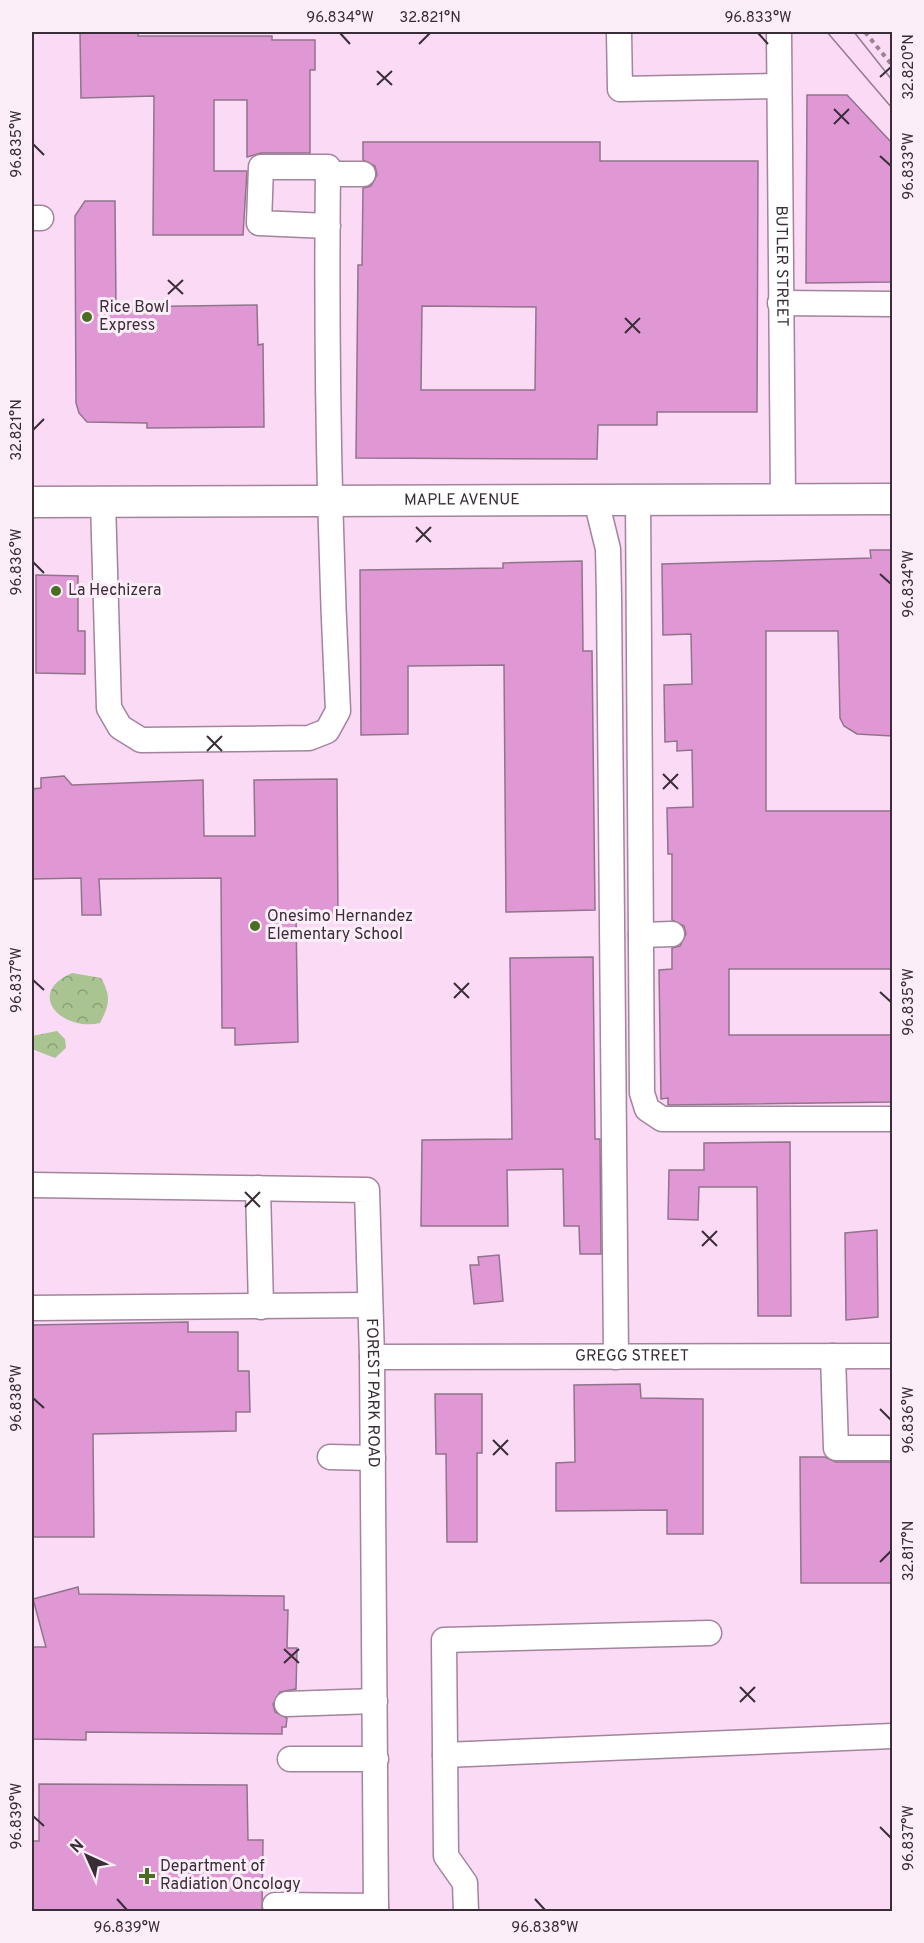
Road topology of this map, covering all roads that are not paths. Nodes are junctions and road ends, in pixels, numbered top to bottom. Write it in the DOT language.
graph roads {
  1 [pos="619,32"];
  2 [pos="779,32"];
  3 [pos="778,86"];
  4 [pos="328,174"];
  5 [pos="363,174"];
  6 [pos="328,226"];
  7 [pos="780,303"];
  8 [pos="892,304"];
  9 [pos="783,499"];
  10 [pos="892,499"];
  11 [pos="596,500"];
  12 [pos="638,500"];
  13 [pos="329,501"];
  14 [pos="32,502"];
  15 [pos="103,502"];
  16 [pos="641,934"];
  17 [pos="672,934"];
  18 [pos="892,1119"];
  19 [pos="32,1185"];
  20 [pos="258,1188"];
  21 [pos="370,1305"];
  22 [pos="261,1307"];
  23 [pos="32,1308"];
  24 [pos="833,1356"];
  25 [pos="892,1356"];
  26 [pos="372,1357"];
  27 [pos="616,1357"];
  28 [pos="892,1448"];
  29 [pos="330,1457"];
  30 [pos="373,1458"];
  31 [pos="709,1633"];
  32 [pos="375,1701"];
  33 [pos="287,1704"];
  34 [pos="892,1736"];
  35 [pos="445,1755"];
  36 [pos="290,1759"];
  37 [pos="376,1759"];
  38 [pos="275,1905"];
  39 [pos="376,1909"];
  40 [pos="466,1911"];
  1 -- 3 [label="street"];
  2 -- 3 [label="street, BUTLER STREET"];
  3 -- 7 [label="street, BUTLER STREET"];
  4 -- 5 [label="street"];
  4 -- 6 [label="street"];
  4 -- 6 [label="street"];
  6 -- 13 [label="street"];
  7 -- 8 [label="street"];
  7 -- 9 [label="street, BUTLER STREET"];
  9 -- 10 [label="main road, MAPLE AVENUE"];
  9 -- 12 [label="main road, MAPLE AVENUE"];
  11 -- 12 [label="main road, MAPLE AVENUE"];
  11 -- 13 [label="main road, MAPLE AVENUE"];
  11 -- 27 [label="street"];
  12 -- 16 [label="street"];
  13 -- 15 [label="main road, MAPLE AVENUE"];
  13 -- 15 [label="street"];
  14 -- 15 [label="main road, MAPLE AVENUE"];
  16 -- 17 [label="street"];
  16 -- 18 [label="street"];
  19 -- 20 [label="street"];
  20 -- 21 [label="street"];
  20 -- 22 [label="street"];
  21 -- 22 [label="street, FOREST PARK ROAD"];
  21 -- 26 [label="street, FOREST PARK ROAD"];
  22 -- 23 [label="street, FOREST PARK ROAD"];
  24 -- 25 [label="street, GREGG STREET"];
  24 -- 27 [label="street, GREGG STREET"];
  24 -- 28 [label="street"];
  26 -- 27 [label="street, GREGG STREET"];
  26 -- 30 [label="street, FOREST PARK ROAD"];
  29 -- 30 [label="street"];
  30 -- 32 [label="street, FOREST PARK ROAD"];
  31 -- 35 [label="street"];
  32 -- 33 [label="street"];
  32 -- 37 [label="street, FOREST PARK ROAD"];
  34 -- 35 [label="street"];
  35 -- 40 [label="street"];
  36 -- 37 [label="street"];
  37 -- 39 [label="street, FOREST PARK ROAD"];
  38 -- 39 [label="street"];
}
